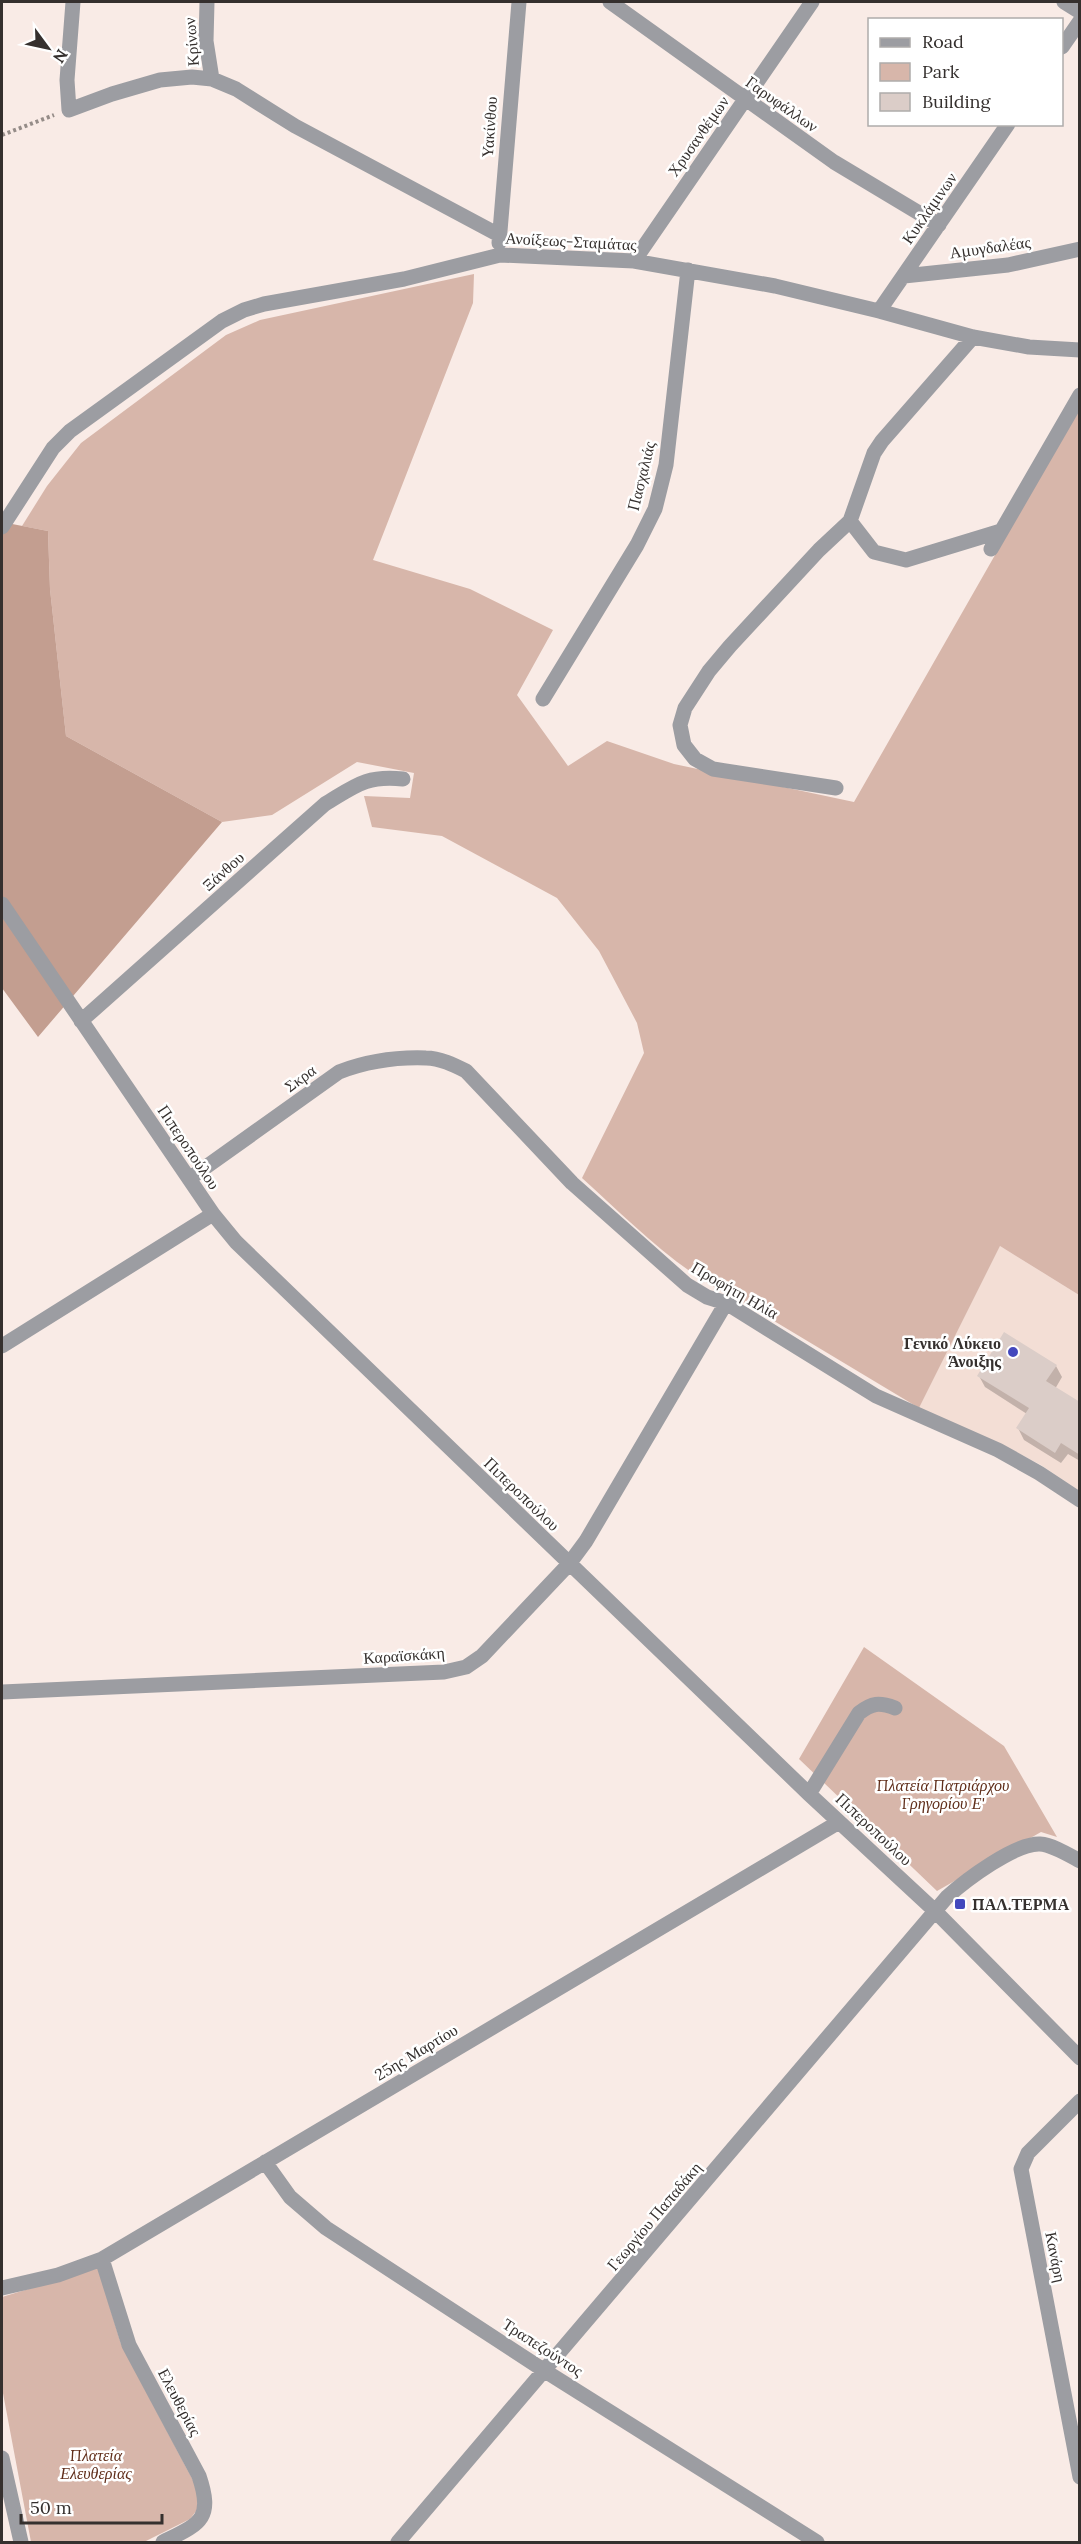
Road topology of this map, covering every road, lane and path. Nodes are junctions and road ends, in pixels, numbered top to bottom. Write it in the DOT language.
graph roads {
  1 [pos="73,2"];
  2 [pos="207,2"];
  3 [pos="519,2"];
  4 [pos="610,2"];
  5 [pos="812,2"];
  6 [pos="1064,2"];
  7 [pos="1080,12"];
  8 [pos="1080,21"];
  9 [pos="1063,46"];
  10 [pos="212,79"];
  11 [pos="744,100"];
  12 [pos="69,110"];
  13 [pos="1007,126"];
  14 [pos="2,135"];
  15 [pos="939,225"];
  16 [pos="499,235"];
  17 [pos="1080,249"];
  18 [pos="500,255"];
  19 [pos="633,261"];
  20 [pos="688,270"];
  21 [pos="904,276"];
  22 [pos="879,311"];
  23 [pos="973,337"];
  24 [pos="1080,350"];
  25 [pos="1080,395"];
  26 [pos="850,521"];
  27 [pos="2,526"];
  28 [pos="1001,531"];
  29 [pos="991,549"];
  30 [pos="543,699"];
  31 [pos="403,779"];
  32 [pos="836,788"];
  33 [pos="2,904"];
  34 [pos="81,1021"];
  35 [pos="451,1064"];
  36 [pos="189,1179"];
  37 [pos="213,1214"];
  38 [pos="726,1303"];
  39 [pos="2,1346"];
  40 [pos="1080,1500"];
  41 [pos="569,1564"];
  42 [pos="2,1692"];
  43 [pos="895,1708"];
  44 [pos="809,1794"];
  45 [pos="839,1822"];
  46 [pos="1080,1861"];
  47 [pos="934,1910"];
  48 [pos="1080,2058"];
  49 [pos="1080,2101"];
  50 [pos="265,2162"];
  51 [pos="102,2259"];
  52 [pos="2,2288"];
  53 [pos="545,2371"];
  54 [pos="2,2458"];
  55 [pos="1080,2477"];
  56 [pos="21,2542"];
  57 [pos="163,2542"];
  58 [pos="398,2542"];
  59 [pos="817,2542"];
  1 -- 12 [label="street"];
  2 -- 10 [label="street, Κρίνων"];
  3 -- 16 [label="street, Υακίνθου"];
  4 -- 11 [label="street, Γαρυφάλλων"];
  5 -- 11 [label="street, Χρυσανθέμων"];
  6 -- 7 [label="street"];
  8 -- 9 [label="street"];
  10 -- 12 [label="street"];
  10 -- 16 [label="street"];
  11 -- 15 [label="street, Γαρυφάλλων"];
  11 -- 19 [label="street, Χρυσανθέμων"];
  12 -- 14 [label="path"];
  13 -- 15 [label="street, Κυκλάμινων"];
  15 -- 21 [label="street, Κυκλάμινων"];
  16 -- 18 [label="street, Υακίνθου"];
  17 -- 21 [label="street, Αμυγδαλέας"];
  18 -- 19 [label="street, Ανοίξεως-Σταμάτας"];
  18 -- 27 [label="street, Ανοίξεως-Σταμάτας"];
  19 -- 20 [label="street, Ανοίξεως-Σταμάτας"];
  20 -- 22 [label="street, Ανοίξεως-Σταμάτας"];
  20 -- 30 [label="street, Πασχαλιάς"];
  21 -- 22 [label="street, Κυκλάμινων"];
  22 -- 23 [label="street, Ανοίξεως-Σταμάτας"];
  23 -- 24 [label="street, Ανοίξεως-Σταμάτας"];
  23 -- 26 [label="street"];
  25 -- 28 [label="street"];
  26 -- 28 [label="street"];
  26 -- 32 [label="street"];
  28 -- 29 [label="street"];
  31 -- 34 [label="street, Ξάνθου"];
  33 -- 34 [label="street, Πιπεροπούλου"];
  34 -- 36 [label="street, Πιπεροπούλου"];
  35 -- 36 [label="street, Σκρα"];
  35 -- 38 [label="street, Προφήτη Ηλία"];
  36 -- 37 [label="street, Πιπεροπούλου"];
  37 -- 39 [label="street"];
  37 -- 41 [label="street, Πιπεροπούλου"];
  38 -- 40 [label="street, Προφήτη Ηλία"];
  38 -- 41 [label="street, Καραϊσκάκη"];
  41 -- 42 [label="street, Καραϊσκάκη"];
  41 -- 44 [label="street, Πιπεροπούλου"];
  43 -- 44 [label="street"];
  44 -- 45 [label="street, Πιπεροπούλου"];
  45 -- 47 [label="street, Πιπεροπούλου"];
  45 -- 50 [label="street, 25ης Μαρτίου"];
  46 -- 47 [label="street, Γεωργίου Παπαδάκη"];
  47 -- 48 [label="street, Πιπεροπούλου"];
  47 -- 53 [label="street, Γεωργίου Παπαδάκη"];
  49 -- 55 [label="street, Κανάρη"];
  50 -- 51 [label="street, 25ης Μαρτίου"];
  50 -- 53 [label="street, Τραπεζούντος"];
  51 -- 52 [label="street, 25ης Μαρτίου"];
  51 -- 57 [label="street, Ελευθερίας"];
  53 -- 58 [label="street, Γεωργίου Παπαδάκη"];
  53 -- 59 [label="street, Τραπεζούντος"];
  54 -- 56 [label="street"];
}
